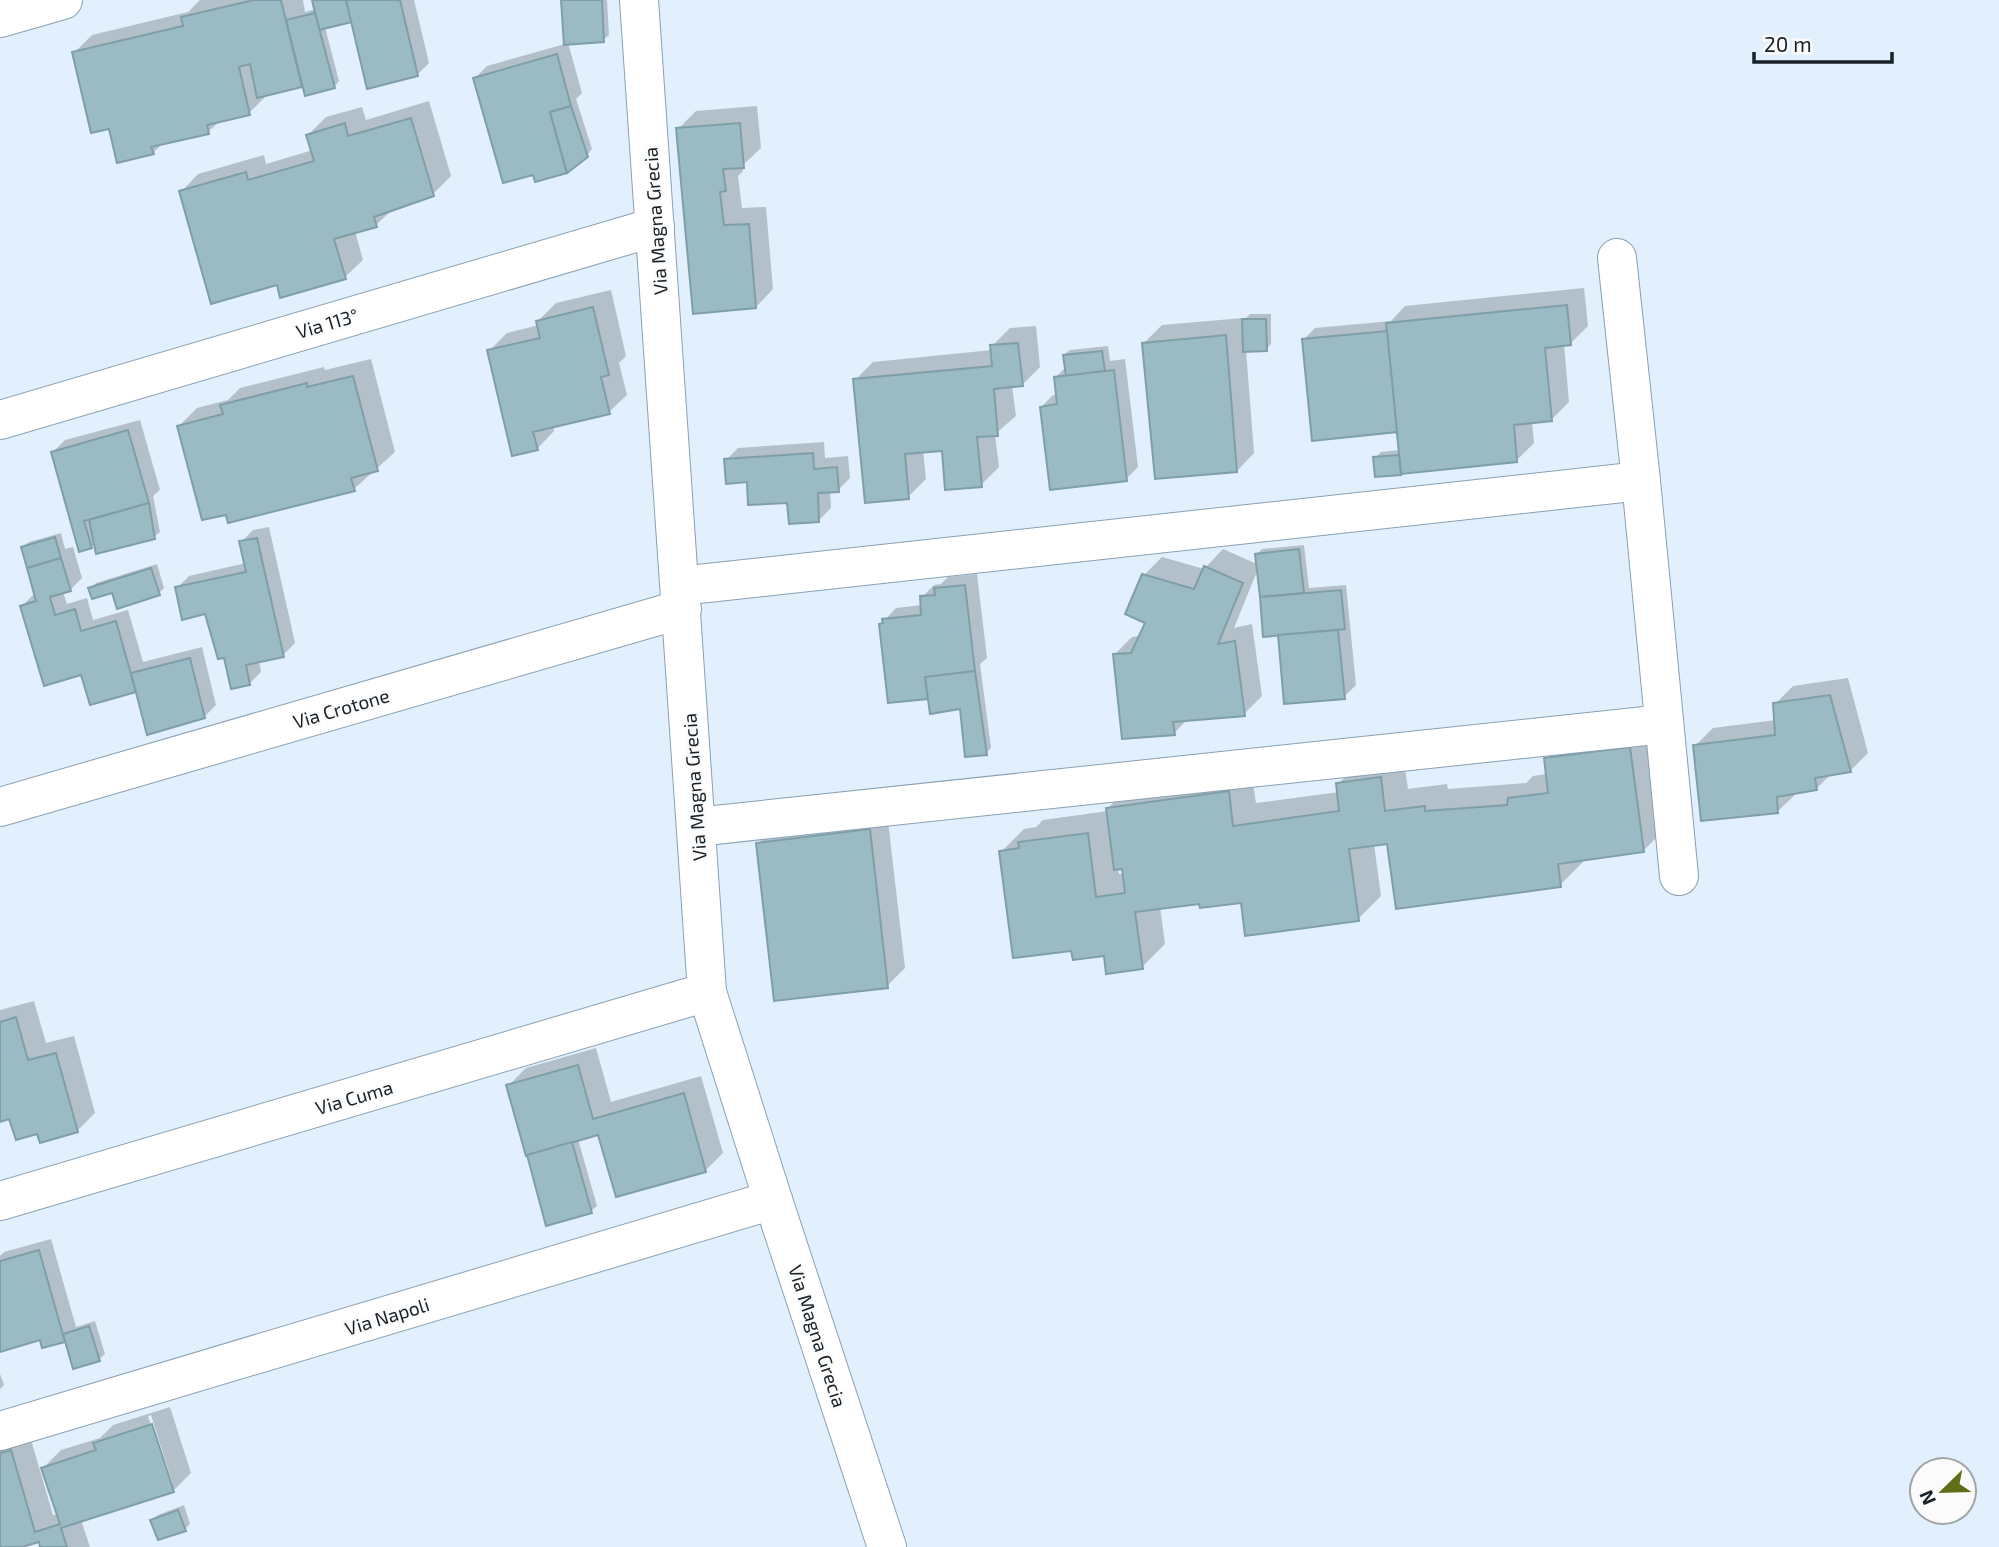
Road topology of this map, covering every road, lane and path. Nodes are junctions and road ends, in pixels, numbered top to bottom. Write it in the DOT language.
graph roads {
  1 [pos="63,0"];
  2 [pos="639,0"];
  3 [pos="0,18"];
  4 [pos="655,227"];
  5 [pos="1617,258"];
  6 [pos="0,420"];
  7 [pos="1641,481"];
  8 [pos="681,598"];
  9 [pos="1664,724"];
  10 [pos="0,807"];
  11 [pos="696,827"];
  12 [pos="1679,876"];
  13 [pos="708,992"];
  14 [pos="773,1200"];
  15 [pos="0,1201"];
  16 [pos="0,1431"];
  17 [pos="887,1547"];
  1 -- 3 [label="street"];
  2 -- 4 [label="street, Via Magna Grecia"];
  4 -- 6 [label="street, Via 113°"];
  4 -- 8 [label="street, Via Magna Grecia"];
  5 -- 7 [label="street"];
  7 -- 8 [label="street, Via Crotone"];
  7 -- 9 [label="street"];
  8 -- 10 [label="street, Via Crotone"];
  8 -- 11 [label="street, Via Magna Grecia"];
  9 -- 11 [label="street"];
  9 -- 12 [label="street"];
  11 -- 13 [label="street, Via Magna Grecia"];
  13 -- 14 [label="street, Via Magna Grecia"];
  13 -- 15 [label="street, Via Cuma"];
  14 -- 16 [label="street, Via Napoli"];
  14 -- 17 [label="street, Via Magna Grecia"];
}
